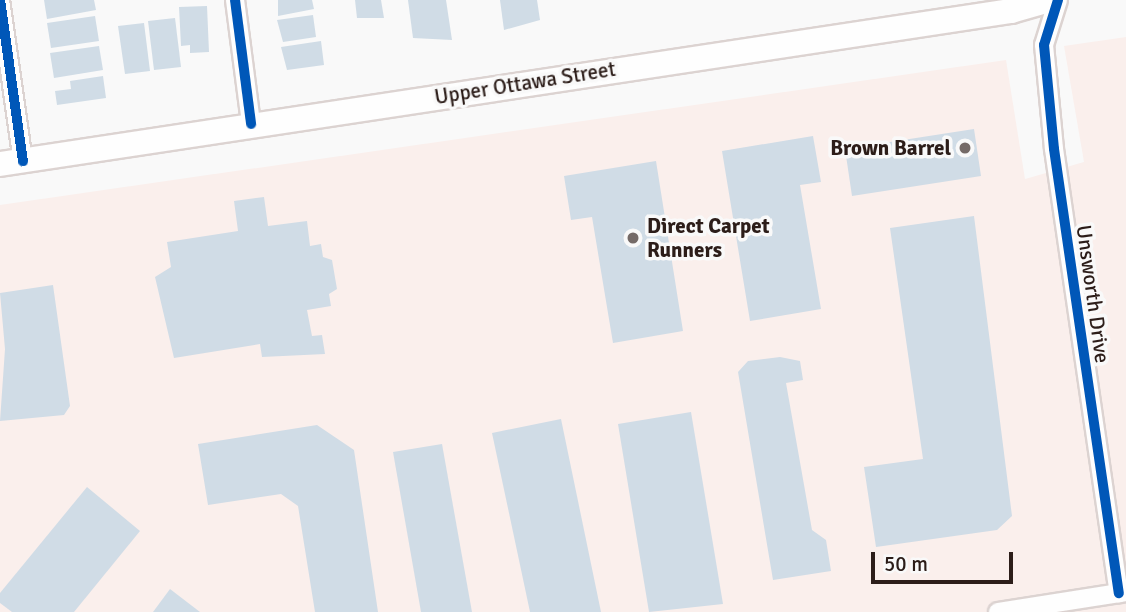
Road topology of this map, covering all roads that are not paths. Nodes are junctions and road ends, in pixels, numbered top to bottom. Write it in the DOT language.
graph roads {
  1 [pos="0,0"];
  2 [pos="235,0"];
  3 [pos="1049,0"];
  4 [pos="1058,0"];
  5 [pos="251,124"];
  6 [pos="12,163"];
  7 [pos="1122,593"];
  8 [pos="998,612"];
  1 -- 6 [label="street"];
  2 -- 5 [label="street"];
  3 -- 5 [label="main road, Upper Ottawa Street"];
  4 -- 7 [label="street, Unsworth Drive"];
  5 -- 6 [label="main road, Upper Ottawa Street"];
  7 -- 8 [label="street"];
}
